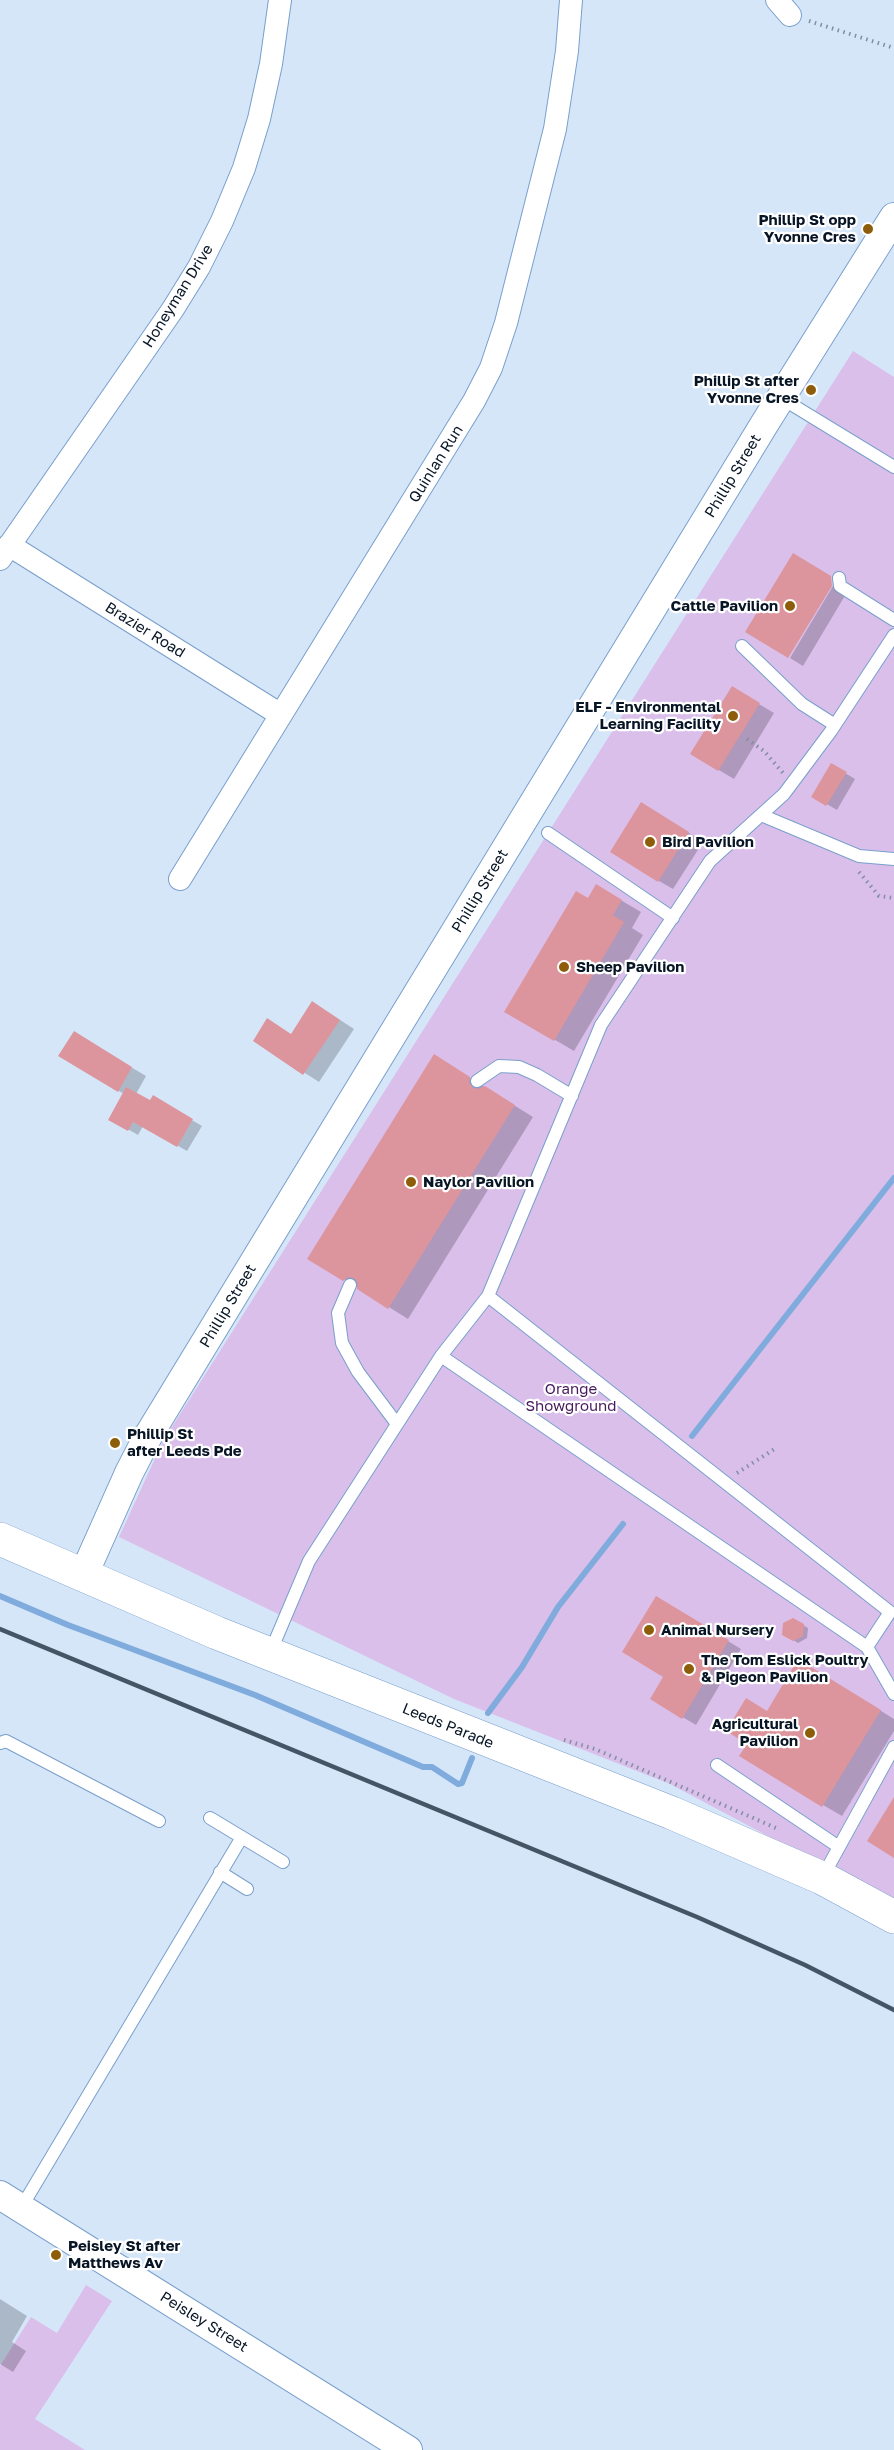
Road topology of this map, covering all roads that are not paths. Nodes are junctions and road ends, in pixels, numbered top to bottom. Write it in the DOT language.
graph roads {
  1 [pos="280,0"];
  2 [pos="571,0"];
  3 [pos="894,217"];
  4 [pos="780,398"];
  5 [pos="894,468"];
  6 [pos="5,552"];
  7 [pos="839,578"];
  8 [pos="894,620"];
  9 [pos="894,634"];
  10 [pos="742,646"];
  11 [pos="281,715"];
  12 [pos="835,725"];
  13 [pos="761,815"];
  14 [pos="548,833"];
  15 [pos="894,859"];
  16 [pos="180,879"];
  17 [pos="673,918"];
  18 [pos="477,1082"];
  19 [pos="572,1096"];
  20 [pos="350,1285"];
  21 [pos="488,1296"];
  22 [pos="441,1356"];
  23 [pos="397,1424"];
  24 [pos="0,1539"];
  25 [pos="84,1574"];
  26 [pos="867,1647"];
  27 [pos="269,1654"];
  28 [pos="894,1695"];
  29 [pos="0,1743"];
  30 [pos="894,1747"];
  31 [pos="717,1765"];
  32 [pos="210,1818"];
  33 [pos="159,1821"];
  34 [pos="242,1837"];
  35 [pos="839,1847"];
  36 [pos="283,1862"];
  37 [pos="220,1872"];
  38 [pos="822,1878"];
  39 [pos="247,1888"];
  40 [pos="894,1917"];
  41 [pos="10,2202"];
  42 [pos="408,2450"];
  1 -- 6 [label="street, Honeyman Drive"];
  2 -- 11 [label="street, Quinlan Run"];
  3 -- 4 [label="street, Phillip Street"];
  4 -- 5 [label="lane"];
  4 -- 25 [label="street, Phillip Street"];
  6 -- 11 [label="street, Brazier Road"];
  7 -- 8 [label="lane"];
  9 -- 12 [label="lane"];
  10 -- 12 [label="lane"];
  11 -- 16 [label="street, Quinlan Run"];
  12 -- 13 [label="lane"];
  13 -- 15 [label="lane"];
  13 -- 17 [label="lane"];
  14 -- 17 [label="lane"];
  17 -- 19 [label="lane"];
  18 -- 19 [label="lane"];
  19 -- 21 [label="lane"];
  20 -- 23 [label="lane"];
  21 -- 22 [label="lane"];
  21 -- 26 [label="lane"];
  22 -- 23 [label="lane"];
  22 -- 26 [label="lane"];
  23 -- 27 [label="lane"];
  24 -- 25 [label="main road, Leeds Parade"];
  25 -- 27 [label="main road, Leeds Parade"];
  26 -- 28 [label="lane"];
  27 -- 38 [label="main road, Leeds Parade"];
  29 -- 33 [label="lane"];
  30 -- 35 [label="lane"];
  31 -- 35 [label="lane"];
  32 -- 34 [label="lane"];
  34 -- 36 [label="lane"];
  34 -- 37 [label="lane"];
  35 -- 38 [label="lane"];
  37 -- 39 [label="lane"];
  37 -- 41 [label="lane"];
  38 -- 40 [label="main road, Leeds Parade"];
  41 -- 42 [label="street, Peisley Street"];
}
